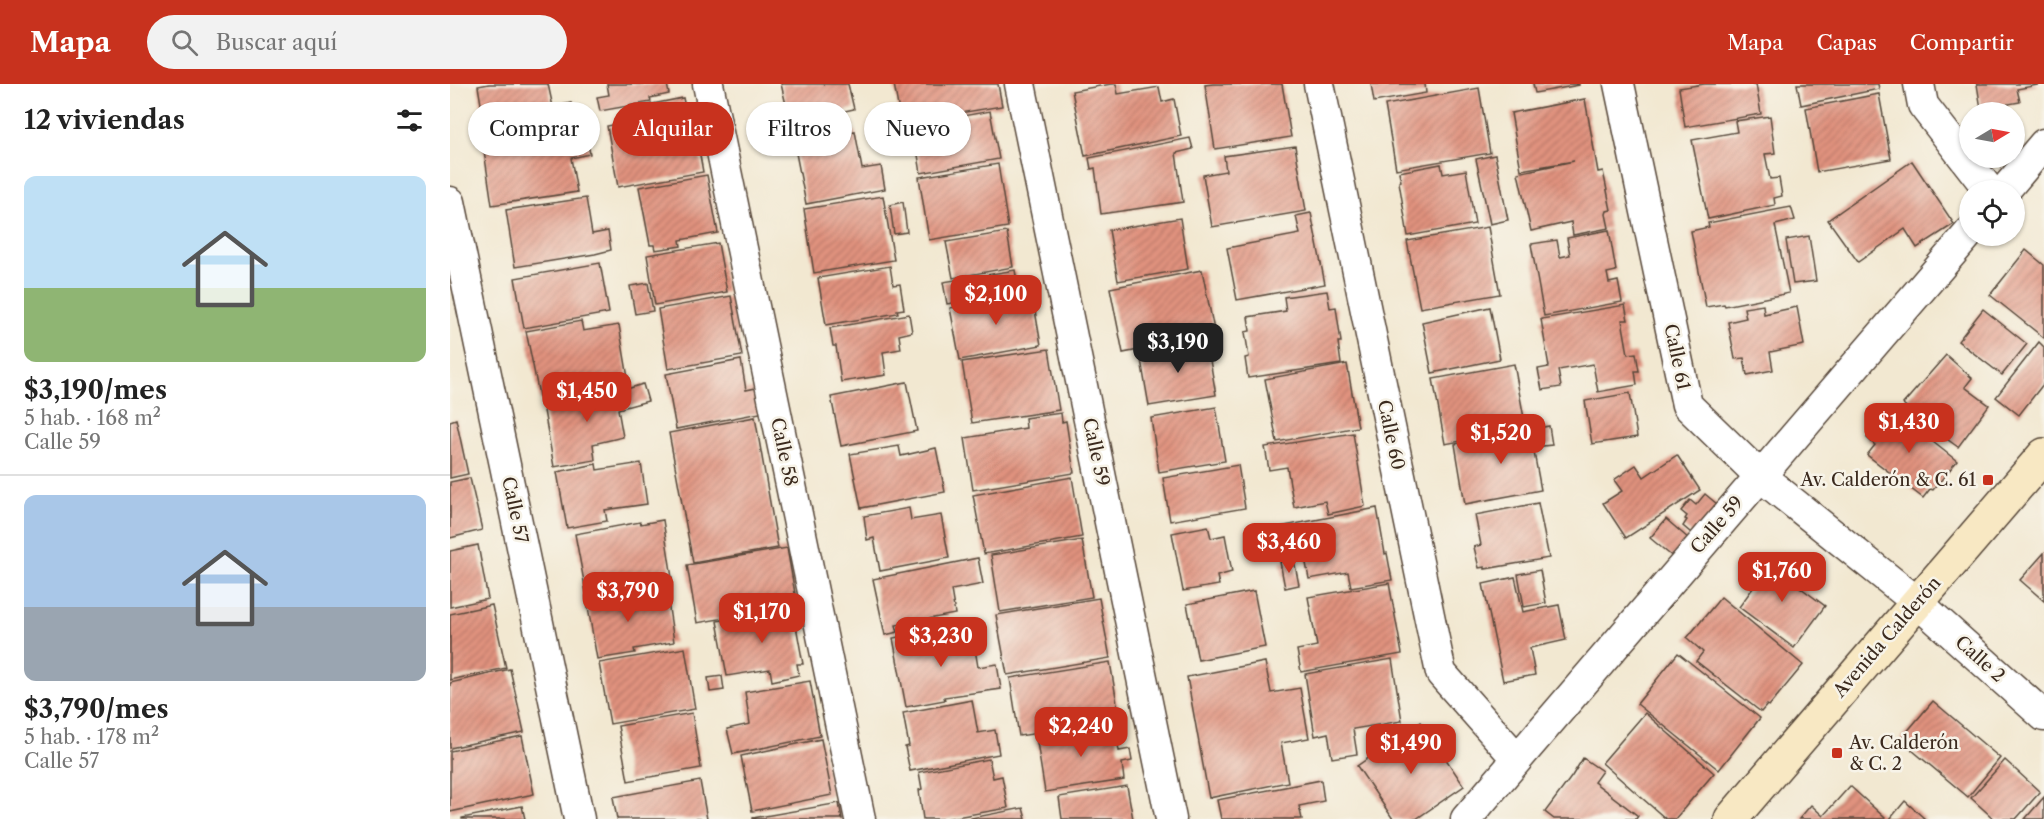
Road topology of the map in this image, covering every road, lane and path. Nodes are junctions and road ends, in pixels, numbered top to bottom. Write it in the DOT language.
graph roads {
  1 [pos="708,84"];
  2 [pos="1020,84"];
  3 [pos="1319,84"];
  4 [pos="1619,84"];
  5 [pos="1919,84"];
  6 [pos="2044,144"];
  7 [pos="1981,180"];
  8 [pos="2013,180"];
  9 [pos="450,202"];
  10 [pos="1959,245"];
  11 [pos="2044,455"];
  12 [pos="1760,476"];
  13 [pos="1917,602"];
  14 [pos="2044,716"];
  15 [pos="1517,759"];
  16 [pos="579,819"];
  17 [pos="860,819"];
  18 [pos="1171,819"];
  19 [pos="1466,819"];
  20 [pos="1731,819"];
  1 -- 17 [label="street, Calle 58"];
  2 -- 18 [label="street, Calle 59"];
  3 -- 15 [label="street, Calle 60"];
  4 -- 12 [label="street, Calle 61"];
  5 -- 7 [label="street"];
  6 -- 8 [label="street"];
  9 -- 16 [label="street, Calle 57"];
  10 -- 12 [label="street, Calle 59"];
  11 -- 13 [label="street, Avenida Calderón"];
  12 -- 13 [label="street, Calle 61"];
  12 -- 15 [label="street, Calle 59"];
  13 -- 14 [label="street, Calle 2"];
  13 -- 20 [label="street, Avenida Calderón"];
  15 -- 19 [label="street, Calle 59"];
}
